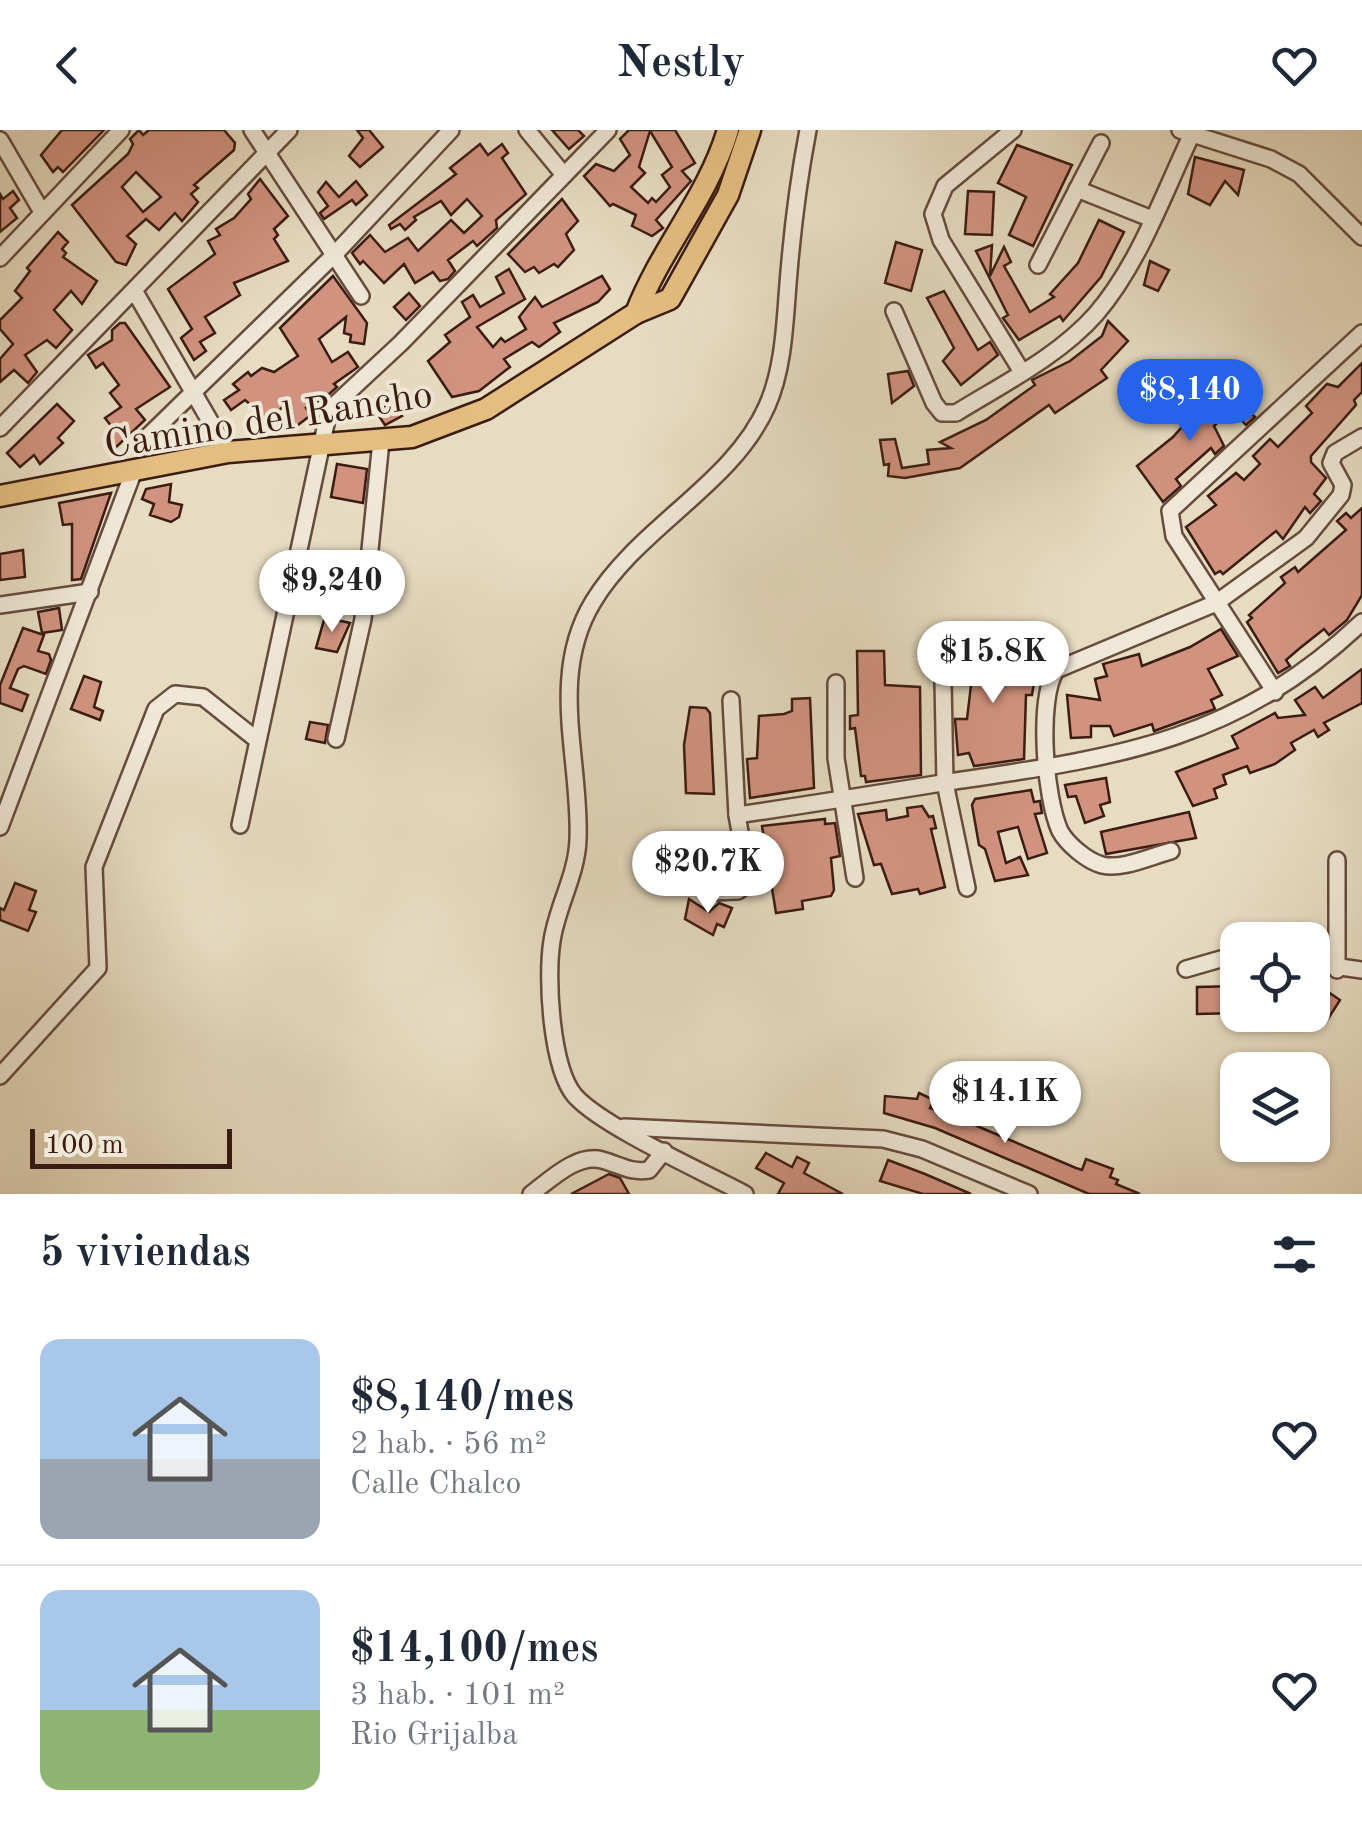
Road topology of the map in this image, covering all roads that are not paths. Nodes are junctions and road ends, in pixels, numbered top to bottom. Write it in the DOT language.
graph roads {
  1 [pos="121,130"];
  2 [pos="252,130"];
  3 [pos="289,130"];
  4 [pos="451,130"];
  5 [pos="527,130"];
  6 [pos="608,130"];
  7 [pos="728,130"];
  8 [pos="750,130"];
  9 [pos="808,130"];
  10 [pos="1013,130"];
  11 [pos="1185,133"];
  12 [pos="0,140"];
  13 [pos="1101,143"];
  14 [pos="267,152"];
  15 [pos="564,175"];
  16 [pos="1078,189"];
  17 [pos="42,212"];
  18 [pos="1152,218"];
  19 [pos="1362,237"];
  20 [pos="334,254"];
  21 [pos="0,258"];
  22 [pos="1038,265"];
  23 [pos="135,292"];
  24 [pos="362,296"];
  25 [pos="636,312"];
  26 [pos="894,312"];
  27 [pos="1362,333"];
  28 [pos="1022,372"];
  29 [pos="190,390"];
  30 [pos="0,428"];
  31 [pos="1362,437"];
  32 [pos="381,441"];
  33 [pos="319,444"];
  34 [pos="138,446"];
  35 [pos="228,452"];
  36 [pos="132,473"];
  37 [pos="4,490"];
  38 [pos="90,592"];
  39 [pos="1216,603"];
  40 [pos="0,605"];
  41 [pos="1362,622"];
  42 [pos="943,680"];
  43 [pos="836,683"];
  44 [pos="1275,692"];
  45 [pos="731,700"];
  46 [pos="336,739"];
  47 [pos="257,740"];
  48 [pos="1049,770"];
  49 [pos="945,783"];
  50 [pos="841,800"];
  51 [pos="738,814"];
  52 [pos="240,825"];
  53 [pos="0,828"];
  54 [pos="1170,851"];
  55 [pos="1337,860"];
  56 [pos="856,878"];
  57 [pos="967,888"];
  58 [pos="711,892"];
  59 [pos="1220,959"];
  60 [pos="1330,968"];
  61 [pos="1186,969"];
  62 [pos="1337,970"];
  63 [pos="1362,970"];
  64 [pos="0,1076"];
  65 [pos="620,1126"];
  66 [pos="664,1150"];
  67 [pos="531,1194"];
  68 [pos="745,1194"];
  69 [pos="1029,1194"];
  1 -- 17 [label="street"];
  2 -- 14 [label="street"];
  3 -- 14 [label="street"];
  4 -- 20 [label="street"];
  5 -- 15 [label="street"];
  6 -- 15 [label="street"];
  7 -- 25 [label="main road"];
  8 -- 25 [label="main road, Camino del Rancho"];
  9 -- 65 [label="street"];
  10 -- 28 [label="street"];
  11 -- 18 [label="street"];
  11 -- 19 [label="street"];
  12 -- 17 [label="street"];
  13 -- 16 [label="street"];
  14 -- 20 [label="street"];
  14 -- 23 [label="street"];
  15 -- 33 [label="street"];
  16 -- 18 [label="street"];
  16 -- 22 [label="street"];
  17 -- 21 [label="street"];
  18 -- 28 [label="street"];
  20 -- 24 [label="street"];
  20 -- 29 [label="street"];
  23 -- 29 [label="street"];
  23 -- 30 [label="street"];
  25 -- 32 [label="main road, Camino del Rancho"];
  26 -- 28 [label="street"];
  27 -- 39 [label="street"];
  29 -- 34 [label="street"];
  29 -- 35 [label="street"];
  31 -- 39 [label="street"];
  32 -- 33 [label="main road, Camino del Rancho"];
  32 -- 46 [label="street"];
  33 -- 35 [label="main road, Camino del Rancho"];
  33 -- 47 [label="street"];
  35 -- 36 [label="main road, Camino del Rancho"];
  36 -- 37 [label="main road, Camino del Rancho"];
  36 -- 38 [label="street"];
  38 -- 40 [label="street"];
  38 -- 53 [label="street"];
  39 -- 44 [label="street"];
  39 -- 48 [label="street"];
  41 -- 44 [label="street"];
  42 -- 49 [label="street"];
  43 -- 50 [label="street"];
  44 -- 48 [label="street"];
  45 -- 51 [label="street"];
  47 -- 52 [label="street"];
  47 -- 64 [label="street"];
  48 -- 49 [label="street"];
  48 -- 54 [label="street"];
  49 -- 50 [label="street"];
  49 -- 57 [label="street"];
  50 -- 51 [label="street"];
  50 -- 56 [label="street"];
  51 -- 58 [label="street"];
  55 -- 62 [label="street"];
  59 -- 61 [label="street"];
  60 -- 62 [label="street"];
  62 -- 63 [label="street"];
  65 -- 66 [label="street"];
  65 -- 69 [label="street"];
  66 -- 67 [label="street"];
  66 -- 68 [label="street"];
}
